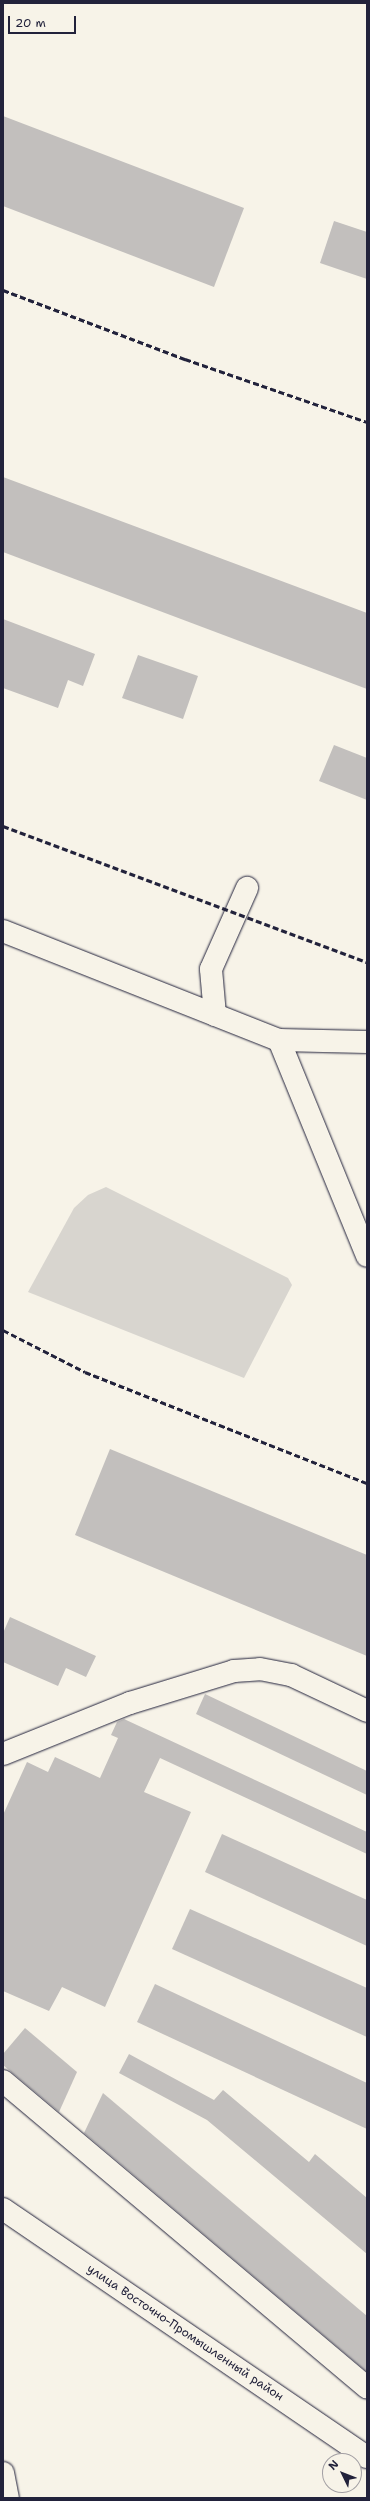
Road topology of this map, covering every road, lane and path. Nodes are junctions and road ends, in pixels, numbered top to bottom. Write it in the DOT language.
graph roads {
  1 [pos="247,888"];
  2 [pos="3,930"];
  3 [pos="215,1015"];
  4 [pos="279,1040"];
  5 [pos="367,1042"];
  6 [pos="367,1256"];
  7 [pos="367,1711"];
  8 [pos="3,1754"];
  9 [pos="3,2081"];
  10 [pos="3,2209"];
  11 [pos="367,2388"];
  12 [pos="367,2457"];
  13 [pos="3,2473"];
  14 [pos="8,2498"];
  1 -- 3 [label="street"];
  2 -- 3 [label="street"];
  3 -- 4 [label="street"];
  4 -- 5 [label="street"];
  4 -- 6 [label="street"];
  7 -- 8 [label="street"];
  9 -- 11 [label="street"];
  10 -- 12 [label="street, улица Восточно-Промышленный район"];
  13 -- 14 [label="street"];
}
